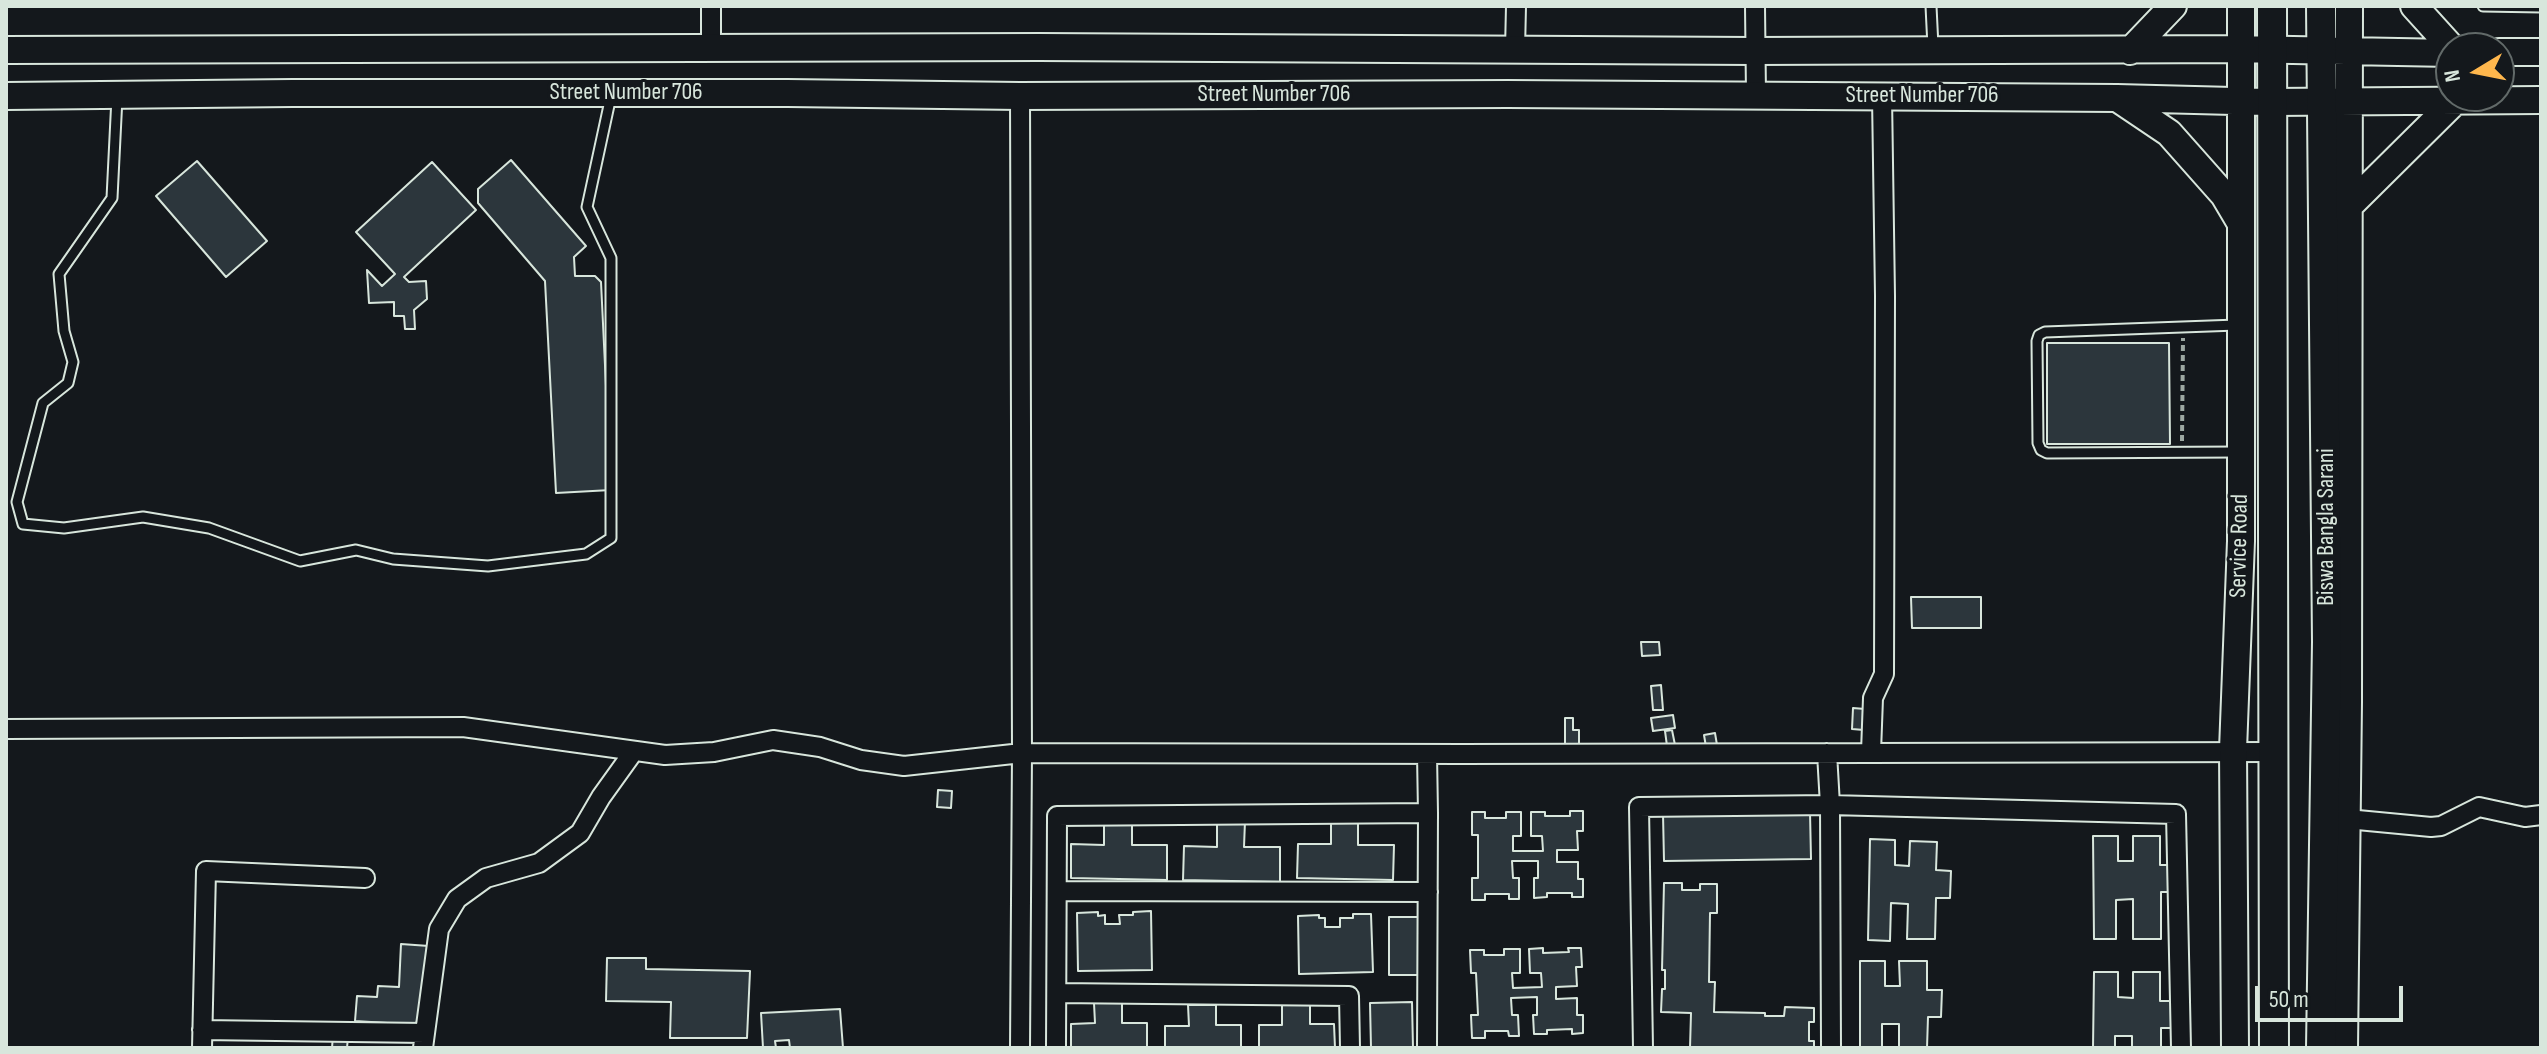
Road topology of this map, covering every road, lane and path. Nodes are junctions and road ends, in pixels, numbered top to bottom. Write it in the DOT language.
graph roads {
  1 [pos="711,6"];
  2 [pos="1516,6"];
  3 [pos="1755,6"];
  4 [pos="1931,6"];
  5 [pos="2173,6"];
  6 [pos="2241,6"];
  7 [pos="2272,6"];
  8 [pos="2321,6"];
  9 [pos="2349,6"];
  10 [pos="2414,6"];
  11 [pos="2483,6"];
  12 [pos="2541,7"];
  13 [pos="2436,32"];
  14 [pos="711,48"];
  15 [pos="2240,49"];
  16 [pos="2272,49"];
  17 [pos="6,50"];
  18 [pos="1515,50"];
  19 [pos="2435,50"];
  20 [pos="1754,51"];
  21 [pos="1933,51"];
  22 [pos="2130,51"];
  23 [pos="2335,51"];
  24 [pos="2515,52"];
  25 [pos="2541,52"];
  26 [pos="612,93"];
  27 [pos="118,95"];
  28 [pos="1756,95"];
  29 [pos="6,96"];
  30 [pos="1020,96"];
  31 [pos="1882,96"];
  32 [pos="2117,98"];
  33 [pos="2515,100"];
  34 [pos="2541,100"];
  35 [pos="2240,101"];
  36 [pos="2320,101"];
  37 [pos="2435,101"];
  38 [pos="2272,102"];
  39 [pos="2350,102"];
  40 [pos="2444,112"];
  41 [pos="2349,206"];
  42 [pos="2240,222"];
  43 [pos="2183,325"];
  44 [pos="2241,325"];
  45 [pos="2182,452"];
  46 [pos="2241,452"];
  47 [pos="6,729"];
  48 [pos="2233,750"];
  49 [pos="634,751"];
  50 [pos="1871,752"];
  51 [pos="2273,752"];
  52 [pos="1022,753"];
  53 [pos="1827,753"];
  54 [pos="1427,754"];
  55 [pos="1830,805"];
  56 [pos="1428,813"];
  57 [pos="2541,815"];
  58 [pos="2347,819"];
  59 [pos="365,878"];
  60 [pos="1058,891"];
  61 [pos="1428,892"];
  62 [pos="1057,993"];
  63 [pos="202,1039"];
  64 [pos="424,1040"];
  65 [pos="1020,1048"];
  66 [pos="1056,1048"];
  67 [pos="1350,1048"];
  68 [pos="1427,1048"];
  69 [pos="1643,1048"];
  70 [pos="1831,1048"];
  71 [pos="2181,1048"];
  72 [pos="2235,1048"];
  73 [pos="2274,1048"];
  74 [pos="2321,1048"];
  75 [pos="2344,1048"];
  1 -- 14 [label="street"];
  2 -- 18 [label="street"];
  3 -- 20 [label="street"];
  4 -- 21 [label="lane"];
  5 -- 22 [label="street"];
  6 -- 15 [label="street, Service Road"];
  7 -- 16 [label="main road"];
  8 -- 23 [label="main road, Biswa Bangla Sarani"];
  9 -- 23 [label="street"];
  10 -- 13 [label="street"];
  11 -- 12 [label="lane"];
  14 -- 17 [label="street"];
  14 -- 18 [label="street"];
  15 -- 16 [label="street"];
  15 -- 22 [label="street"];
  15 -- 35 [label="street, Service Road"];
  16 -- 23 [label="street"];
  16 -- 38 [label="main road"];
  18 -- 20 [label="street"];
  19 -- 23 [label="street"];
  20 -- 21 [label="street"];
  20 -- 28 [label="street"];
  21 -- 22 [label="street"];
  23 -- 36 [label="main road, Biswa Bangla Sarani"];
  23 -- 39 [label="street"];
  24 -- 25 [label="street"];
  26 -- 27 [label="street, Street Number 706"];
  26 -- 27 [label="lane"];
  26 -- 30 [label="street, Street Number 706"];
  27 -- 29 [label="street, Street Number 706"];
  28 -- 30 [label="street, Street Number 706"];
  28 -- 31 [label="street, Street Number 706"];
  30 -- 52 [label="street"];
  31 -- 32 [label="street, Street Number 706"];
  31 -- 50 [label="street"];
  32 -- 35 [label="street, Street Number 706"];
  32 -- 42 [label="street"];
  33 -- 34 [label="street, Street Number 706"];
  35 -- 38 [label="street, Street Number 706"];
  35 -- 42 [label="street, Service Road"];
  36 -- 38 [label="street, Street Number 706"];
  36 -- 39 [label="street, Street Number 706"];
  36 -- 74 [label="main road, Biswa Bangla Sarani"];
  37 -- 39 [label="street, Street Number 706"];
  38 -- 51 [label="main road"];
  39 -- 41 [label="street"];
  40 -- 41 [label="street"];
  41 -- 58 [label="street"];
  42 -- 44 [label="street, Service Road"];
  43 -- 44 [label="lane"];
  43 -- 45 [label="path"];
  43 -- 45 [label="lane"];
  44 -- 46 [label="street, Service Road"];
  45 -- 46 [label="lane"];
  46 -- 48 [label="street, Service Road"];
  47 -- 49 [label="street"];
  48 -- 50 [label="street"];
  48 -- 51 [label="street"];
  48 -- 72 [label="street, Service Road"];
  49 -- 52 [label="street"];
  49 -- 64 [label="street"];
  50 -- 53 [label="street"];
  51 -- 73 [label="main road"];
  52 -- 54 [label="street"];
  52 -- 65 [label="street"];
  53 -- 54 [label="street"];
  53 -- 55 [label="street"];
  54 -- 56 [label="street"];
  55 -- 69 [label="street"];
  55 -- 70 [label="street"];
  55 -- 71 [label="street"];
  56 -- 60 [label="street"];
  56 -- 61 [label="street"];
  57 -- 58 [label="street"];
  58 -- 75 [label="street"];
  59 -- 63 [label="street"];
  60 -- 61 [label="street"];
  60 -- 62 [label="street"];
  61 -- 68 [label="street"];
  62 -- 66 [label="street"];
  62 -- 67 [label="street"];
  63 -- 64 [label="street"];
}
